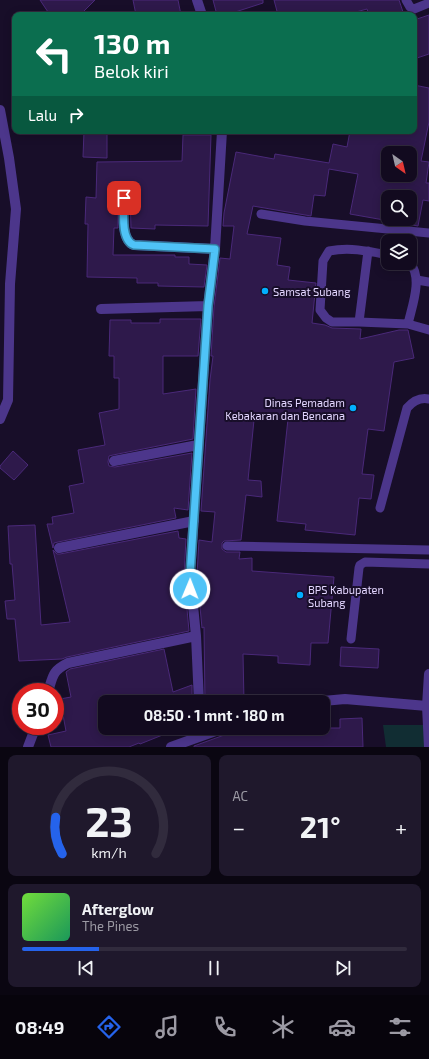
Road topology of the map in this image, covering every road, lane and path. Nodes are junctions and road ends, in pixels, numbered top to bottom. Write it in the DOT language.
graph roads {
  1 [pos="197,0"];
  2 [pos="406,0"];
  3 [pos="429,3"];
  4 [pos="201,12"];
  5 [pos="0,110"];
  6 [pos="222,134"];
  7 [pos="124,198"];
  8 [pos="261,214"];
  9 [pos="429,233"];
  10 [pos="215,249"];
  11 [pos="368,252"];
  12 [pos="381,255"];
  13 [pos="414,270"];
  14 [pos="417,280"];
  15 [pos="429,282"];
  16 [pos="208,306"];
  17 [pos="101,309"];
  18 [pos="359,322"];
  19 [pos="408,324"];
  20 [pos="429,330"];
  21 [pos="429,399"];
  22 [pos="0,419"];
  23 [pos="198,445"];
  24 [pos="114,461"];
  25 [pos="380,508"];
  26 [pos="194,521"];
  27 [pos="228,546"];
  28 [pos="59,548"];
  29 [pos="429,550"];
  30 [pos="429,564"];
  31 [pos="196,636"];
  32 [pos="351,640"];
  33 [pos="429,674"];
  34 [pos="51,683"];
  35 [pos="199,695"];
  36 [pos="330,700"];
  37 [pos="427,706"];
  38 [pos="33,735"];
  39 [pos="195,735"];
  40 [pos="176,746"];
  41 [pos="28,747"];
  42 [pos="429,747"];
  1 -- 4 [label="street"];
  2 -- 3 [label="lane"];
  5 -- 22 [label="street"];
  6 -- 10 [label="street"];
  7 -- 10 [label="street"];
  8 -- 9 [label="lane"];
  10 -- 16 [label="street"];
  11 -- 12 [label="lane"];
  11 -- 18 [label="lane"];
  11 -- 18 [label="lane"];
  13 -- 14 [label="lane"];
  14 -- 15 [label="lane"];
  14 -- 19 [label="lane"];
  16 -- 17 [label="street"];
  16 -- 23 [label="street"];
  18 -- 19 [label="lane"];
  19 -- 20 [label="lane"];
  21 -- 25 [label="lane"];
  23 -- 24 [label="street"];
  23 -- 26 [label="street"];
  26 -- 28 [label="street"];
  26 -- 31 [label="street"];
  27 -- 29 [label="lane"];
  30 -- 32 [label="lane"];
  31 -- 34 [label="street"];
  31 -- 35 [label="street"];
  33 -- 37 [label="street"];
  36 -- 37 [label="street"];
  37 -- 42 [label="street"];
  38 -- 41 [label="street"];
  39 -- 40 [label="street"];
}
